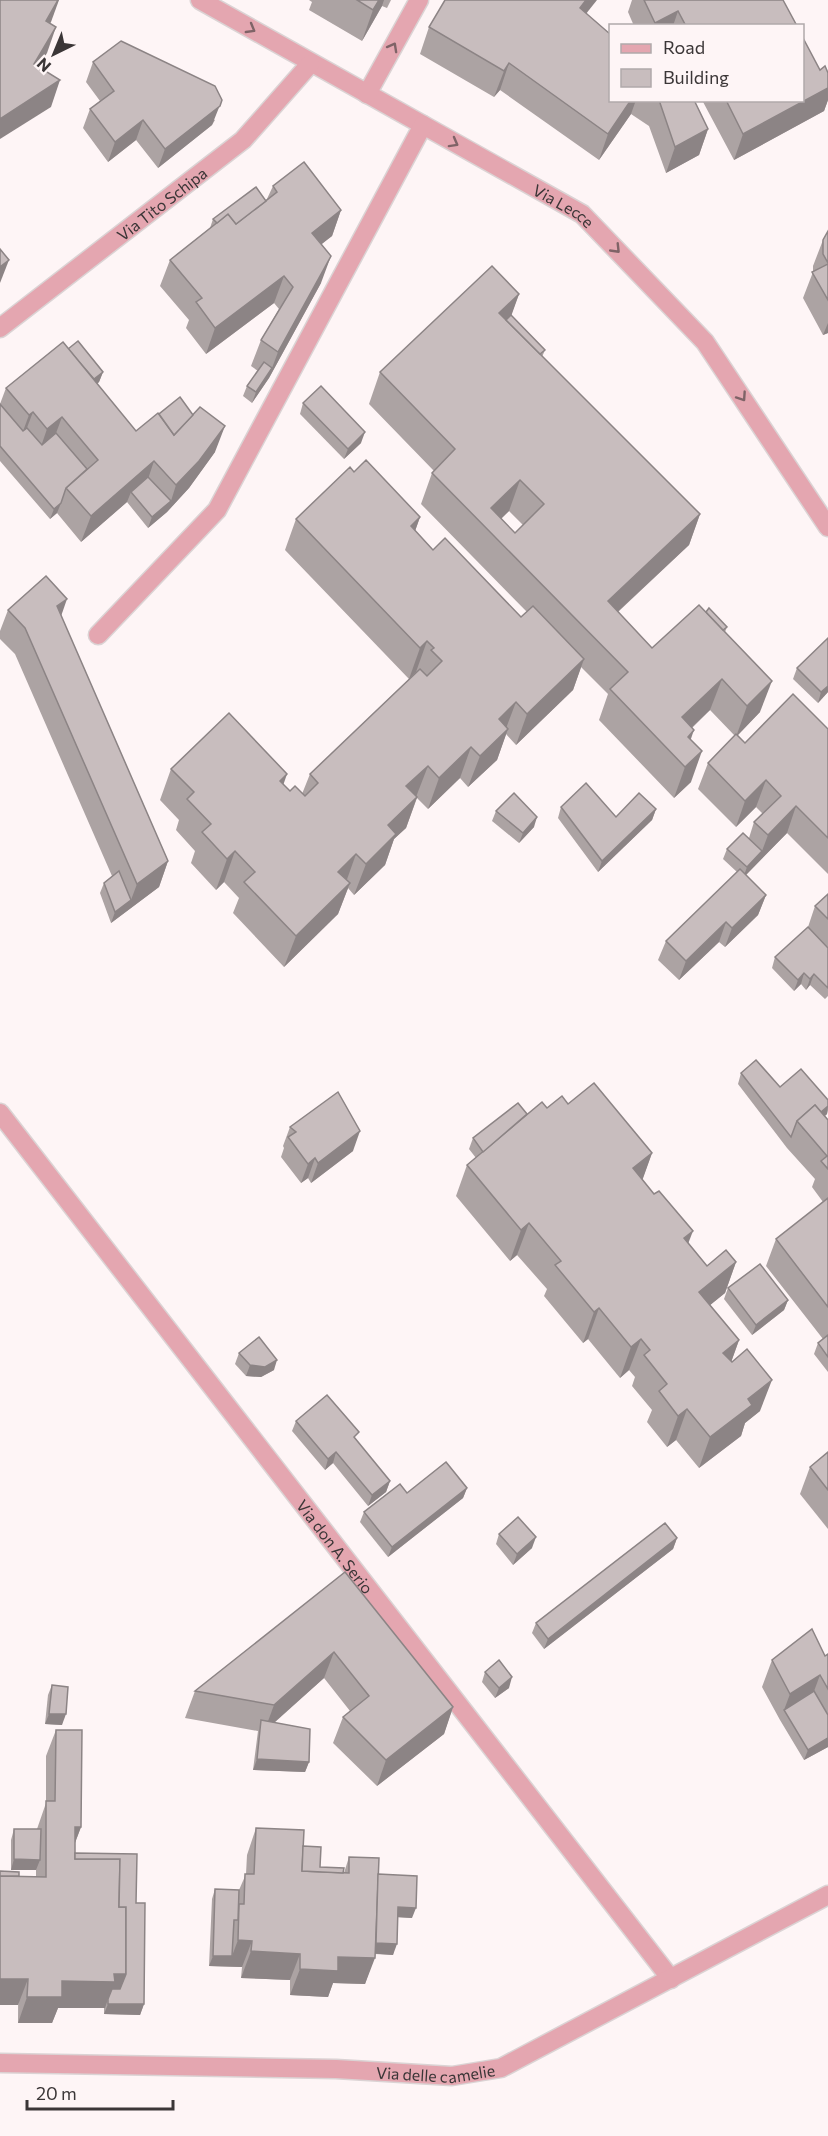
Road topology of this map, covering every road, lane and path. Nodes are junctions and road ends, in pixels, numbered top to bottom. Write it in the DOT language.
graph roads {
  1 [pos="201,0"];
  2 [pos="419,0"];
  3 [pos="310,63"];
  4 [pos="367,94"];
  5 [pos="423,125"];
  6 [pos="0,328"];
  7 [pos="828,527"];
  8 [pos="98,635"];
  9 [pos="0,1113"];
  10 [pos="827,1899"];
  11 [pos="671,1979"];
  12 [pos="0,2063"];
  1 -- 3 [label="street, Via Lecce, one-way"];
  4 -- 2 [label="street, one-way"];
  3 -- 4 [label="street, Via Lecce"];
  3 -- 6 [label="street, Via Tito Schipa"];
  4 -- 5 [label="street, Via Lecce"];
  5 -- 7 [label="street, Via Lecce, one-way"];
  5 -- 8 [label="street"];
  9 -- 11 [label="street, Via don A. Serio"];
  10 -- 11 [label="street, Via delle camelie"];
  11 -- 12 [label="street, Via delle camelie"];
}
